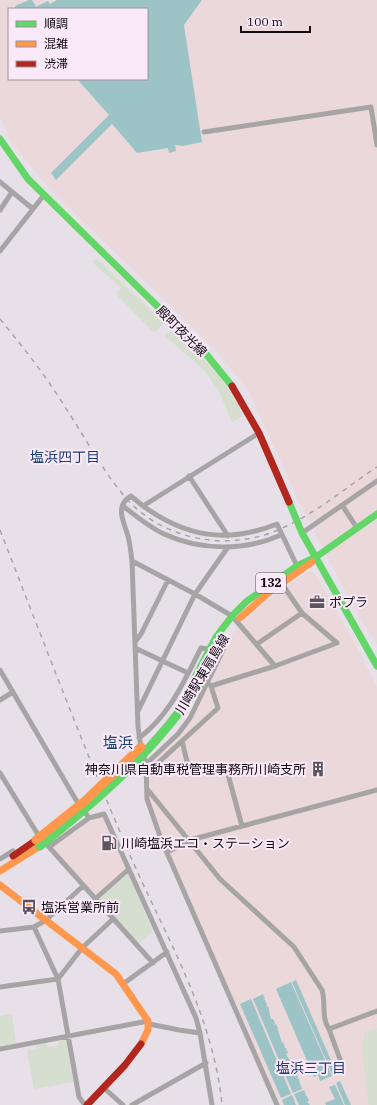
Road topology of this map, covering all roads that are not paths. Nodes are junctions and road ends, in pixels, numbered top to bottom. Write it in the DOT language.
graph roads {
  1 [pos="374,106"];
  2 [pos="204,132"];
  3 [pos="0,139"];
  4 [pos="377,145"];
  5 [pos="0,182"];
  6 [pos="12,192"];
  7 [pos="44,194"];
  8 [pos="33,209"];
  9 [pos="0,210"];
  10 [pos="0,251"];
  11 [pos="259,433"];
  12 [pos="189,476"];
  13 [pos="377,481"];
  14 [pos="342,505"];
  15 [pos="123,506"];
  16 [pos="143,506"];
  17 [pos="377,514"];
  18 [pos="357,528"];
  19 [pos="302,533"];
  20 [pos="281,534"];
  21 [pos="228,536"];
  22 [pos="228,547"];
  23 [pos="316,557"];
  24 [pos="132,561"];
  25 [pos="297,566"];
  26 [pos="168,580"];
  27 [pos="282,584"];
  28 [pos="195,594"];
  29 [pos="302,614"];
  30 [pos="234,618"];
  31 [pos="226,644"];
  32 [pos="257,644"];
  33 [pos="135,645"];
  34 [pos="162,661"];
  35 [pos="275,666"];
  36 [pos="377,666"];
  37 [pos="0,670"];
  38 [pos="201,681"];
  39 [pos="13,692"];
  40 [pos="0,700"];
  41 [pos="138,712"];
  42 [pos="139,738"];
  43 [pos="182,741"];
  44 [pos="146,764"];
  45 [pos="147,772"];
  46 [pos="1,777"];
  47 [pos="147,789"];
  48 [pos="377,790"];
  49 [pos="89,818"];
  50 [pos="242,826"];
  51 [pos="190,840"];
  52 [pos="40,841"];
  53 [pos="167,852"];
  54 [pos="0,859"];
  55 [pos="0,865"];
  56 [pos="129,869"];
  57 [pos="0,871"];
  58 [pos="0,885"];
  59 [pos="83,886"];
  60 [pos="95,898"];
  61 [pos="113,919"];
  62 [pos="46,920"];
  63 [pos="34,927"];
  64 [pos="0,931"];
  65 [pos="82,948"];
  66 [pos="167,952"];
  67 [pos="153,963"];
  68 [pos="58,980"];
  69 [pos="123,984"];
  70 [pos="0,986"];
  71 [pos="377,1011"];
  72 [pos="149,1023"];
  73 [pos="329,1029"];
  74 [pos="200,1033"];
  75 [pos="68,1036"];
  76 [pos="0,1049"];
  77 [pos="342,1062"];
  78 [pos="206,1063"];
  79 [pos="104,1088"];
  80 [pos="86,1105"];
  81 [pos="123,1105"];
  82 [pos="132,1105"];
  83 [pos="212,1105"];
  84 [pos="276,1105"];
  1 -- 2 [label="street"];
  1 -- 4 [label="street"];
  3 -- 7 [label="main road, 殿町夜光線"];
  5 -- 6 [label="street"];
  6 -- 8 [label="street"];
  6 -- 9 [label="street"];
  7 -- 8 [label="street"];
  7 -- 11 [label="main road, 殿町夜光線"];
  8 -- 10 [label="street"];
  11 -- 12 [label="street"];
  11 -- 19 [label="main road, 殿町夜光線"];
  12 -- 16 [label="street"];
  12 -- 21 [label="street"];
  13 -- 14 [label="street"];
  14 -- 18 [label="street"];
  14 -- 19 [label="street"];
  15 -- 16 [label="street"];
  15 -- 22 [label="street"];
  15 -- 24 [label="street"];
  16 -- 21 [label="street"];
  17 -- 18 [label="main road, 川崎駅東扇島線 / 132"];
  18 -- 23 [label="main road, 川崎駅東扇島線 / 132"];
  19 -- 23 [label="main road, 殿町夜光線"];
  20 -- 21 [label="street"];
  20 -- 22 [label="street"];
  20 -- 25 [label="street"];
  22 -- 28 [label="street"];
  23 -- 25 [label="main road, 川崎駅東扇島線 / 132"];
  23 -- 27 [label="main road, 川崎駅東扇島線 / 132"];
  23 -- 36 [label="main road, 殿町夜光線"];
  24 -- 26 [label="street"];
  24 -- 33 [label="street"];
  25 -- 30 [label="main road, 川崎駅東扇島線 / 132"];
  26 -- 28 [label="street"];
  26 -- 33 [label="street"];
  27 -- 29 [label="street"];
  27 -- 30 [label="main road, 川崎駅東扇島線 / 132"];
  28 -- 30 [label="street"];
  28 -- 34 [label="street"];
  29 -- 32 [label="street"];
  29 -- 35 [label="street"];
  30 -- 32 [label="street"];
  30 -- 38 [label="main road, 川崎駅東扇島線 / 132"];
  30 -- 38 [label="main road, 川崎駅東扇島線 / 132"];
  31 -- 44 [label="street"];
  32 -- 35 [label="street"];
  33 -- 34 [label="street"];
  33 -- 41 [label="street"];
  34 -- 38 [label="street"];
  34 -- 41 [label="street"];
  35 -- 38 [label="street"];
  37 -- 39 [label="street"];
  38 -- 42 [label="street"];
  38 -- 43 [label="street"];
  38 -- 52 [label="main road, 川崎駅東扇島線 / 132, bridge"];
  39 -- 40 [label="street"];
  39 -- 49 [label="street"];
  41 -- 42 [label="street"];
  42 -- 44 [label="street"];
  43 -- 45 [label="street"];
  43 -- 50 [label="street"];
  44 -- 45 [label="street"];
  45 -- 47 [label="street"];
  46 -- 52 [label="street"];
  47 -- 51 [label="street"];
  47 -- 53 [label="street"];
  48 -- 50 [label="street"];
  49 -- 52 [label="street"];
  49 -- 56 [label="street"];
  50 -- 51 [label="street"];
  51 -- 53 [label="street"];
  51 -- 73 [label="street"];
  52 -- 54 [label="street"];
  52 -- 55 [label="main road, 川崎駅東扇島線 / 132"];
  52 -- 57 [label="main road, 川崎駅東扇島線 / 132"];
  52 -- 59 [label="street"];
  53 -- 84 [label="street"];
  56 -- 60 [label="street"];
  56 -- 66 [label="street"];
  58 -- 62 [label="main road"];
  59 -- 60 [label="street"];
  59 -- 62 [label="street"];
  60 -- 61 [label="street"];
  61 -- 65 [label="street"];
  61 -- 67 [label="street"];
  62 -- 63 [label="street"];
  62 -- 65 [label="main road"];
  63 -- 64 [label="street"];
  63 -- 68 [label="street"];
  65 -- 68 [label="street"];
  65 -- 69 [label="main road"];
  66 -- 67 [label="street"];
  66 -- 74 [label="street"];
  67 -- 69 [label="street"];
  68 -- 70 [label="street"];
  68 -- 75 [label="street"];
  69 -- 72 [label="main road"];
  71 -- 73 [label="street"];
  72 -- 74 [label="street"];
  72 -- 75 [label="street"];
  72 -- 79 [label="main road"];
  73 -- 77 [label="street"];
  74 -- 78 [label="street"];
  75 -- 76 [label="street"];
  75 -- 80 [label="street"];
  78 -- 82 [label="street"];
  78 -- 83 [label="street"];
  79 -- 80 [label="main road"];
  79 -- 81 [label="street"];
}
